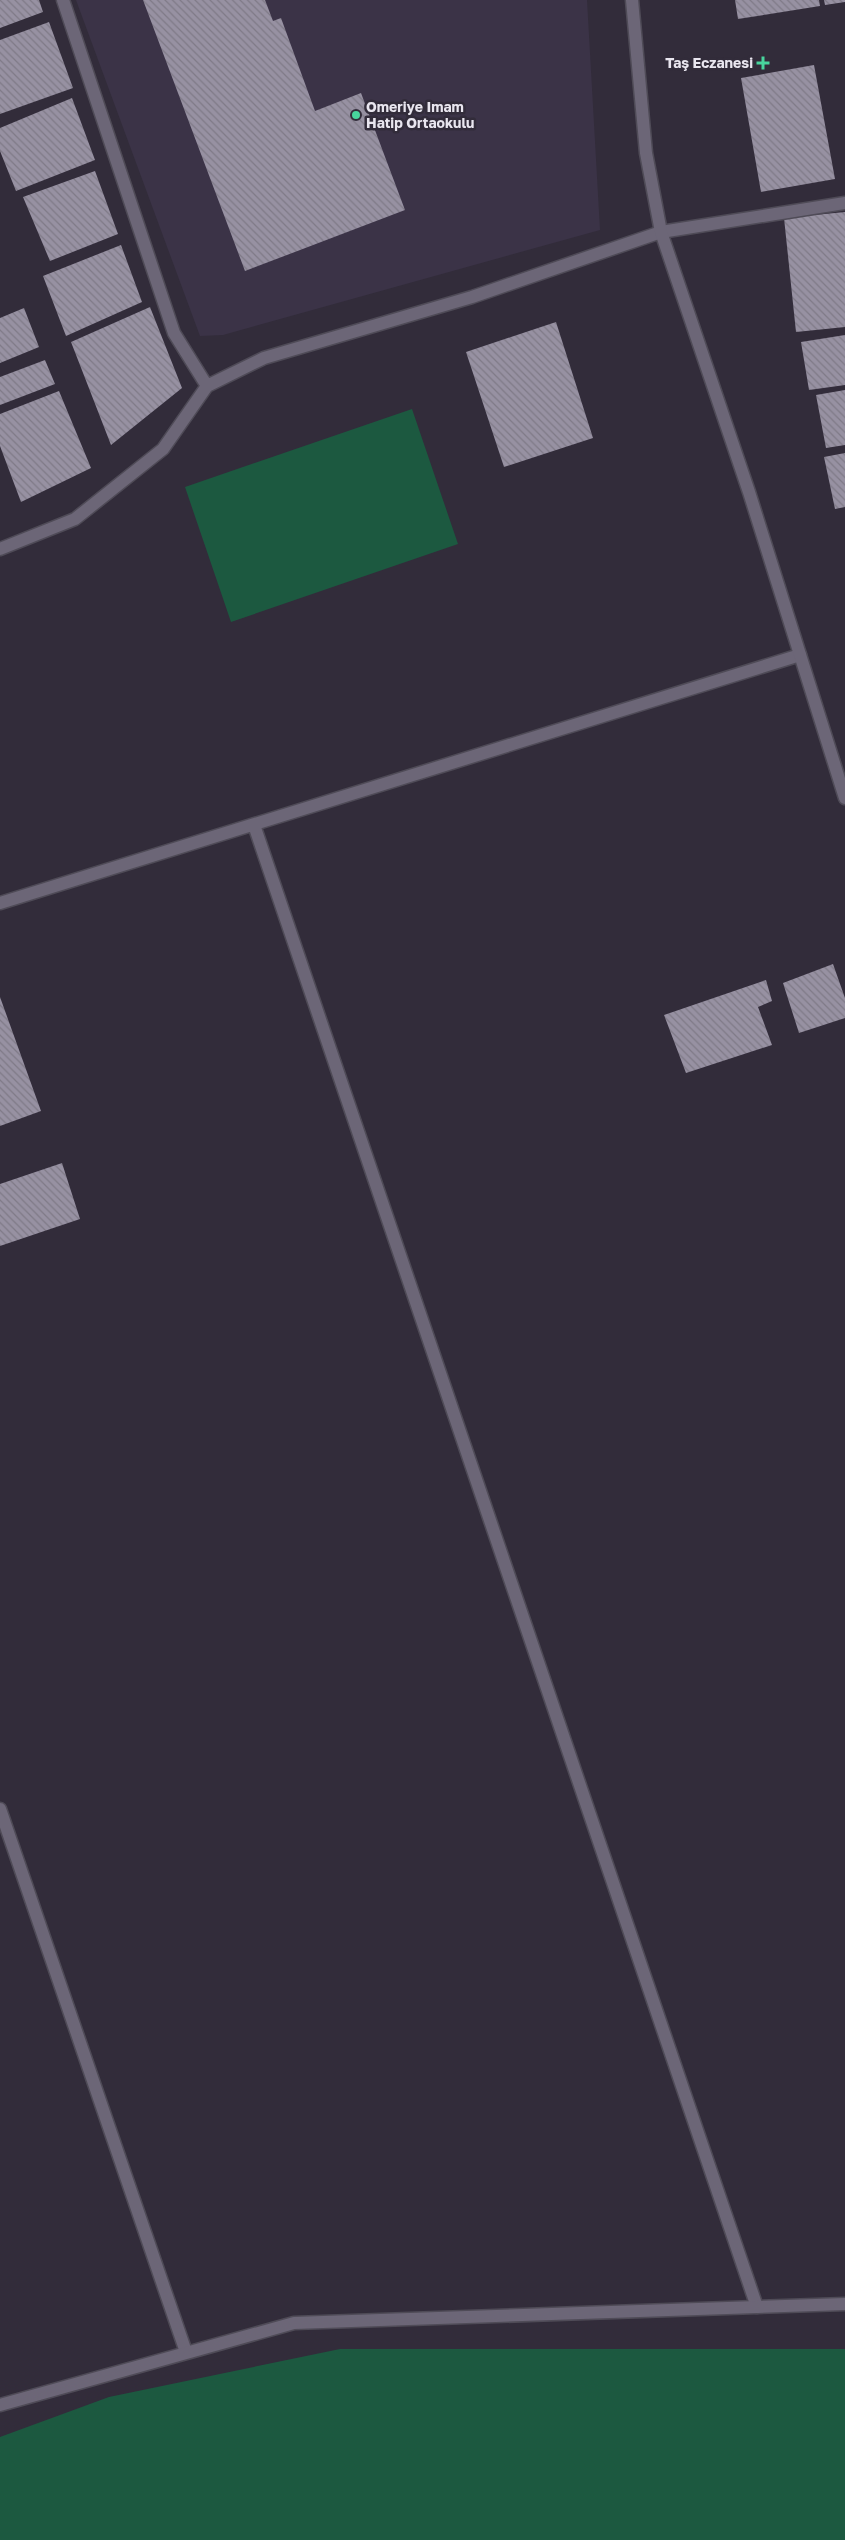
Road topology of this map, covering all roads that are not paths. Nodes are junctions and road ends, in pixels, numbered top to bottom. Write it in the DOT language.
graph roads {
  1 [pos="63,0"];
  2 [pos="632,0"];
  3 [pos="845,203"];
  4 [pos="661,232"];
  5 [pos="207,386"];
  6 [pos="0,549"];
  7 [pos="800,655"];
  8 [pos="845,798"];
  9 [pos="254,825"];
  10 [pos="0,904"];
  11 [pos="0,1809"];
  12 [pos="845,2304"];
  13 [pos="757,2307"];
  14 [pos="186,2352"];
  15 [pos="0,2404"];
  1 -- 5 [label="street"];
  2 -- 4 [label="street"];
  3 -- 4 [label="street"];
  4 -- 5 [label="street"];
  4 -- 7 [label="street"];
  5 -- 6 [label="street"];
  7 -- 8 [label="street"];
  7 -- 9 [label="street"];
  9 -- 10 [label="street"];
  9 -- 13 [label="street"];
  11 -- 14 [label="street"];
  12 -- 13 [label="street"];
  13 -- 14 [label="street"];
  14 -- 15 [label="street"];
}
